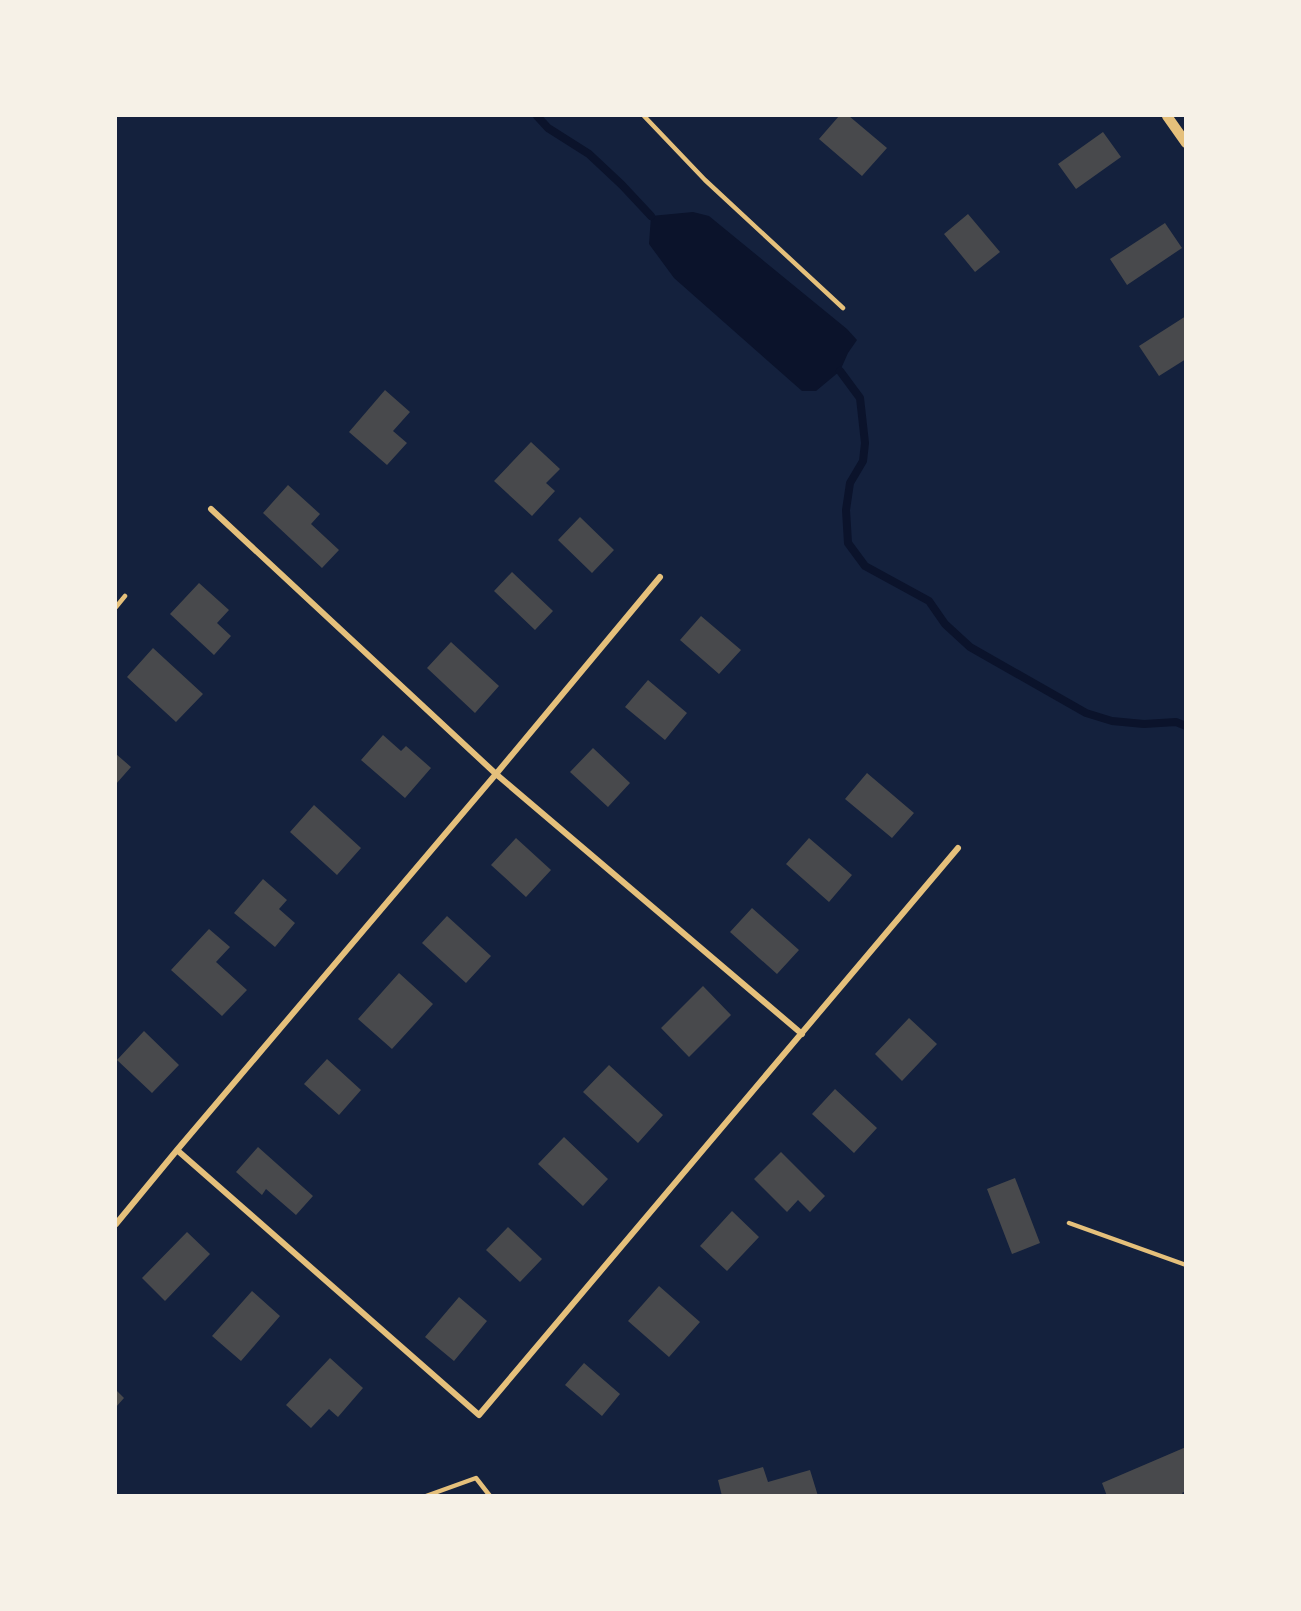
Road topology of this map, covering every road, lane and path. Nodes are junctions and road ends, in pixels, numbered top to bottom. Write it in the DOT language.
graph roads {
  1 [pos="644,116"];
  2 [pos="1167,116"];
  3 [pos="1185,143"];
  4 [pos="843,308"];
  5 [pos="211,509"];
  6 [pos="660,577"];
  7 [pos="125,596"];
  8 [pos="116,607"];
  9 [pos="496,774"];
  10 [pos="958,848"];
  11 [pos="802,1034"];
  12 [pos="177,1150"];
  13 [pos="1069,1223"];
  14 [pos="116,1224"];
  15 [pos="1185,1265"];
  16 [pos="426,1496"];
  17 [pos="490,1496"];
  1 -- 4 [label="lane"];
  2 -- 3 [label="street"];
  5 -- 9 [label="street"];
  6 -- 9 [label="street"];
  7 -- 8 [label="lane"];
  9 -- 11 [label="street"];
  9 -- 12 [label="street"];
  10 -- 11 [label="street"];
  11 -- 12 [label="street"];
  12 -- 14 [label="street"];
  13 -- 15 [label="lane"];
  16 -- 17 [label="lane"];
}
